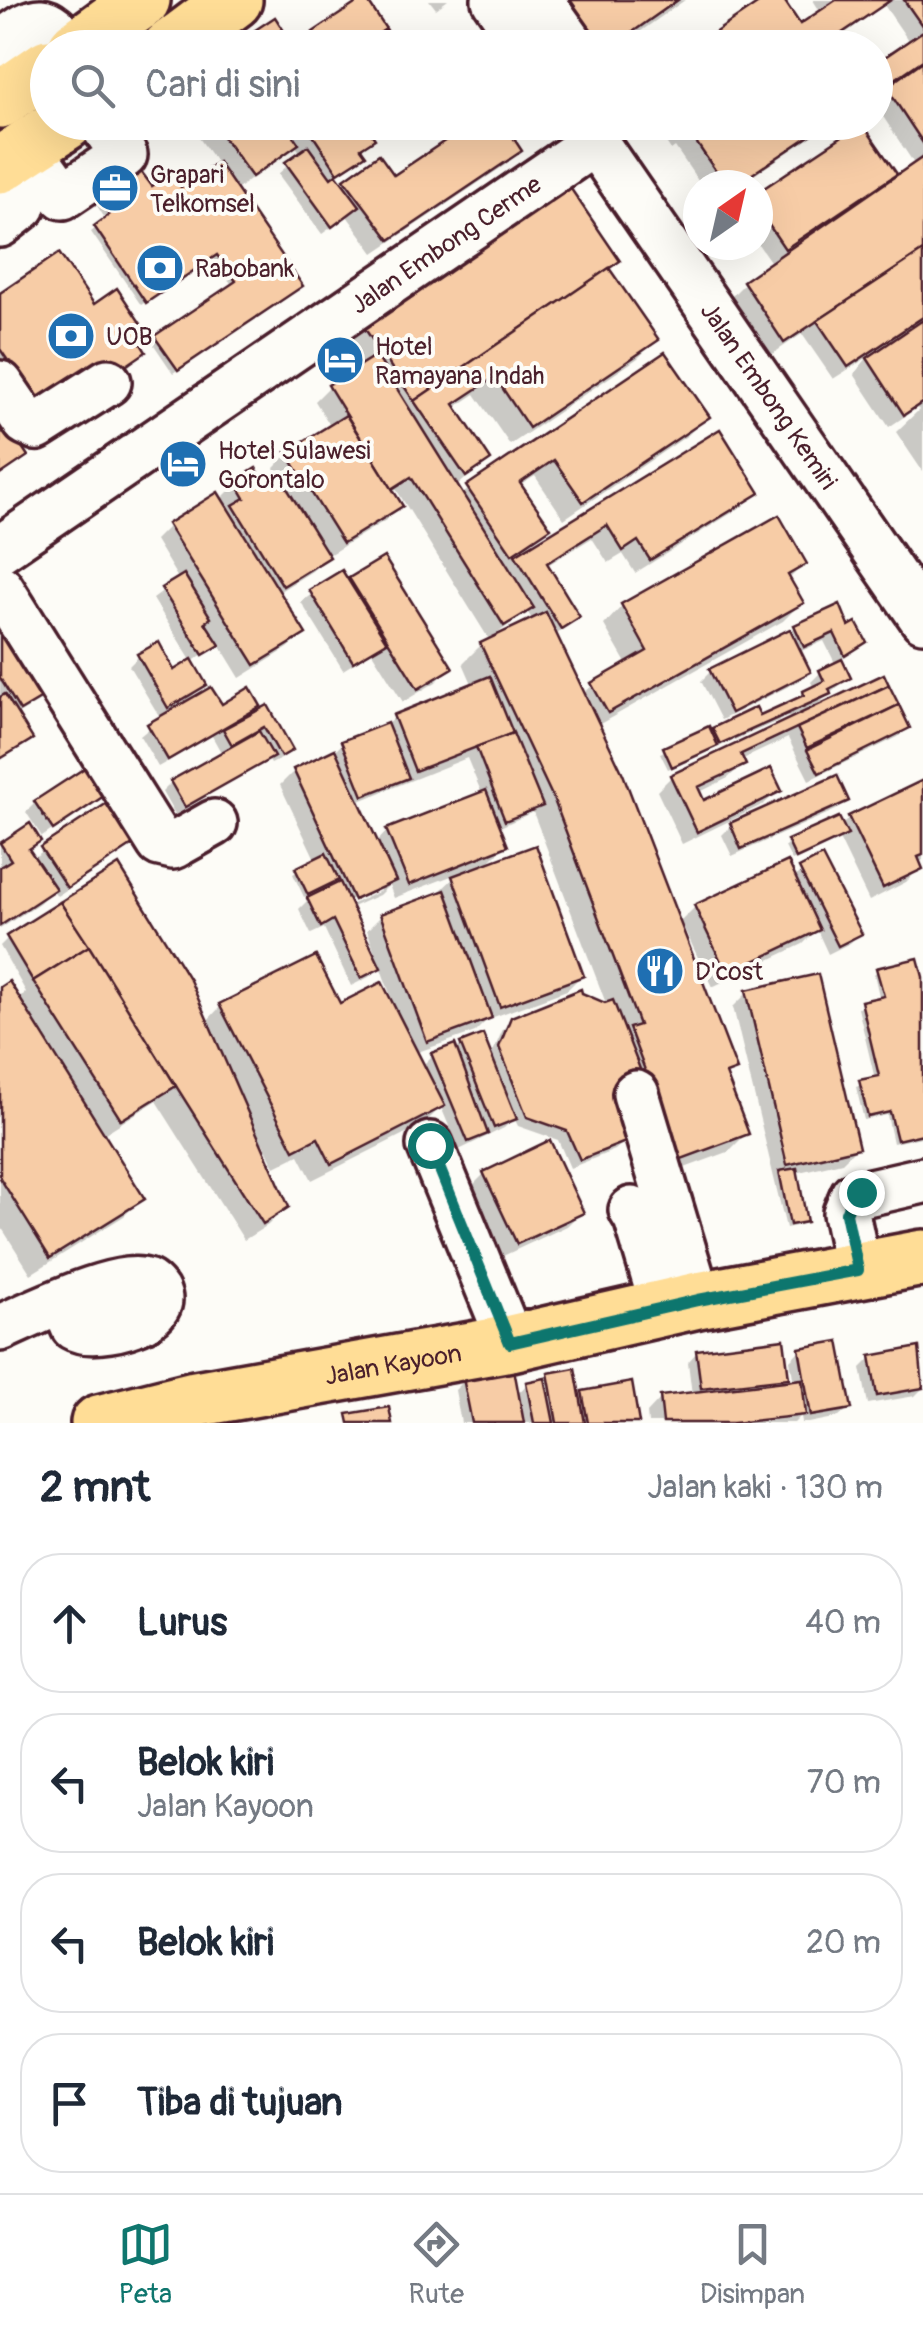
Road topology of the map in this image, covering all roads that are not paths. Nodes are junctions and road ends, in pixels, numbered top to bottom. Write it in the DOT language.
graph roads {
  1 [pos="234,0"];
  2 [pos="99,23"];
  3 [pos="194,30"];
  4 [pos="0,44"];
  5 [pos="30,79"];
  6 [pos="0,100"];
  7 [pos="113,140"];
  8 [pos="577,140"];
  9 [pos="594,140"];
  10 [pos="31,145"];
  11 [pos="0,224"];
  12 [pos="108,382"];
  13 [pos="0,384"];
  14 [pos="0,549"];
  15 [pos="0,588"];
  16 [pos="923,619"];
  17 [pos="214,823"];
  18 [pos="636,1094"];
  19 [pos="430,1145"];
  20 [pos="923,1180"];
  21 [pos="632,1210"];
  22 [pos="923,1258"];
  23 [pos="858,1270"];
  24 [pos="63,1301"];
  25 [pos="681,1305"];
  26 [pos="0,1328"];
  27 [pos="510,1343"];
  28 [pos="99,1423"];
  1 -- 3 [label="main road"];
  2 -- 4 [label="street"];
  5 -- 6 [label="main road"];
  7 -- 10 [label="street"];
  8 -- 14 [label="street, Jalan Embong Cerme"];
  9 -- 16 [label="street, Jalan Embong Kemiri"];
  10 -- 11 [label="street"];
  12 -- 13 [label="street"];
  15 -- 17 [label="street"];
  18 -- 25 [label="street"];
  19 -- 27 [label="street"];
  20 -- 23 [label="street"];
  21 -- 25 [label="street"];
  22 -- 23 [label="main road, Jalan Kayoon"];
  23 -- 25 [label="main road, Jalan Kayoon"];
  24 -- 26 [label="street"];
  25 -- 27 [label="main road, Jalan Kayoon"];
  27 -- 28 [label="main road, Jalan Kayoon"];
}
